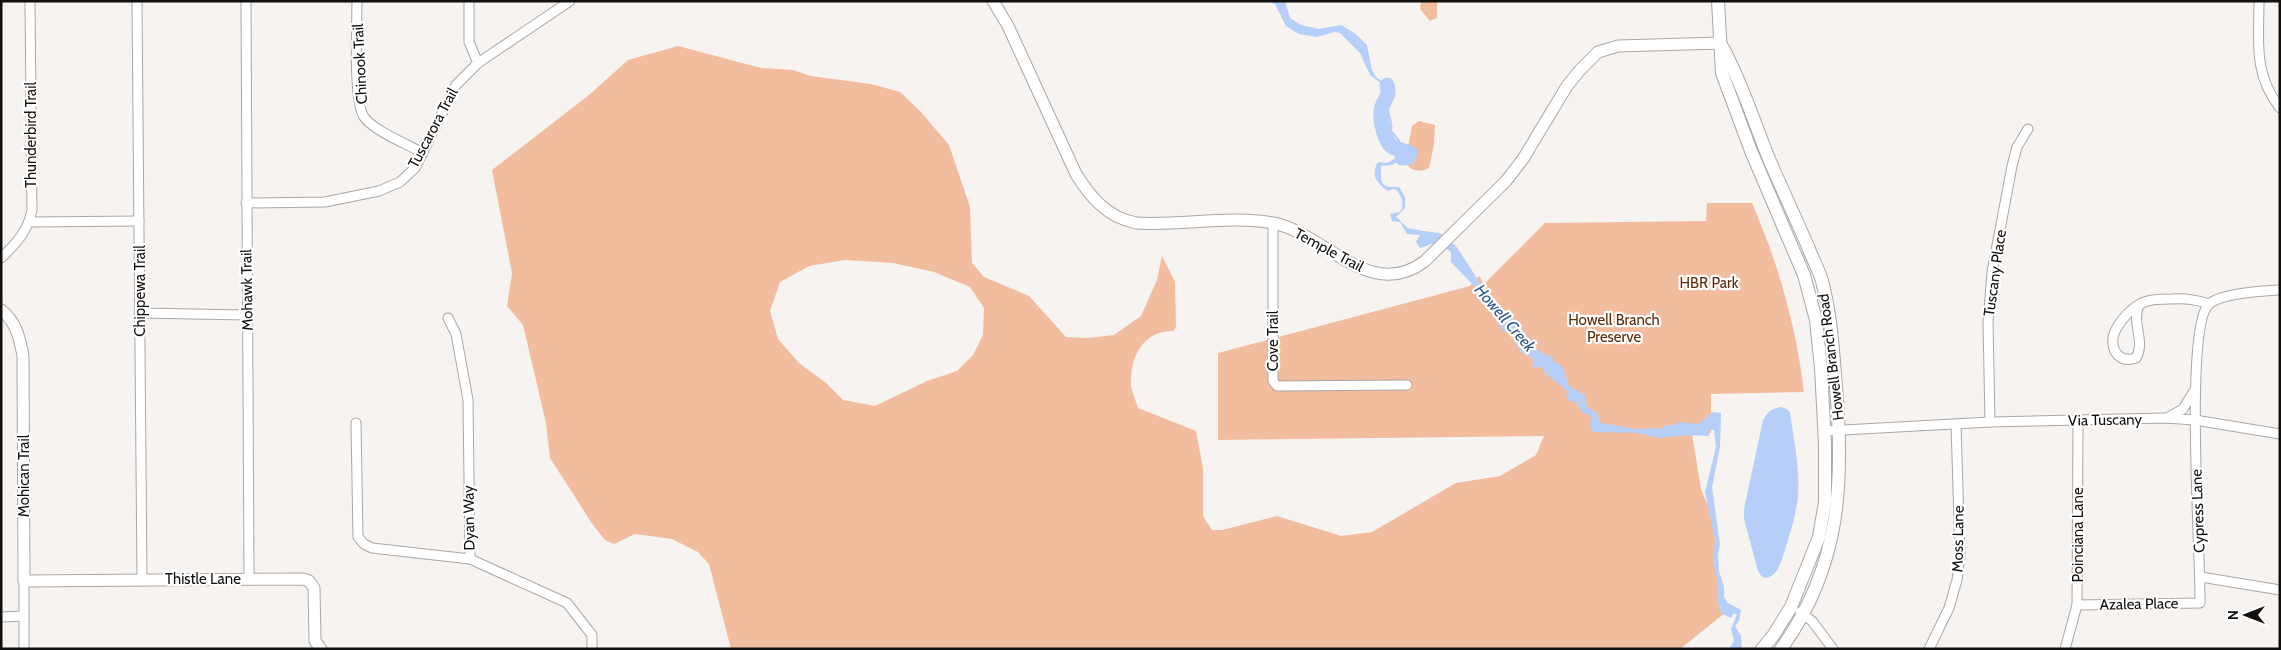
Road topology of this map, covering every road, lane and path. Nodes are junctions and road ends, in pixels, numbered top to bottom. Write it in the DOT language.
graph roads {
  1 [pos="30,1"];
  2 [pos="137,1"];
  3 [pos="246,1"];
  4 [pos="357,1"];
  5 [pos="469,1"];
  6 [pos="570,1"];
  7 [pos="992,1"];
  8 [pos="1718,1"];
  9 [pos="2259,1"];
  10 [pos="1721,43"];
  11 [pos="478,63"];
  12 [pos="2280,108"];
  13 [pos="2028,129"];
  14 [pos="423,152"];
  15 [pos="246,203"];
  16 [pos="139,221"];
  17 [pos="30,222"];
  18 [pos="1273,223"];
  19 [pos="1,258"];
  20 [pos="2279,289"];
  21 [pos="2208,304"];
  22 [pos="2139,305"];
  23 [pos="1,310"];
  24 [pos="139,314"];
  25 [pos="247,314"];
  26 [pos="448,318"];
  27 [pos="1407,384"];
  28 [pos="2196,389"];
  29 [pos="2165,418"];
  30 [pos="2078,420"];
  31 [pos="2195,420"];
  32 [pos="356,422"];
  33 [pos="1990,422"];
  34 [pos="1956,424"];
  35 [pos="1839,430"];
  36 [pos="1825,432"];
  37 [pos="2280,434"];
  38 [pos="470,559"];
  39 [pos="2201,576"];
  40 [pos="249,579"];
  41 [pos="142,580"];
  42 [pos="24,581"];
  43 [pos="2280,590"];
  44 [pos="2200,603"];
  45 [pos="2077,605"];
  46 [pos="1791,607"];
  47 [pos="1804,615"];
  48 [pos="24,616"];
  49 [pos="1,617"];
  50 [pos="24,649"];
  51 [pos="321,649"];
  52 [pos="592,649"];
  53 [pos="1762,649"];
  54 [pos="1781,649"];
  55 [pos="1833,649"];
  56 [pos="1929,649"];
  57 [pos="2065,649"];
  1 -- 17 [label="street, Thunderbird Trail"];
  2 -- 16 [label="street, Chippewa Trail"];
  3 -- 15 [label="street, Mohawk Trail"];
  4 -- 14 [label="street, Chinook Trail"];
  5 -- 11 [label="street"];
  6 -- 11 [label="street, Tuscarora Trail"];
  7 -- 18 [label="street, Temple Trail"];
  8 -- 10 [label="main road, Howell Branch Road"];
  9 -- 12 [label="street"];
  10 -- 18 [label="street, Temple Trail"];
  10 -- 35 [label="main road, Howell Branch Road"];
  10 -- 36 [label="main road, Howell Branch Road"];
  11 -- 14 [label="street, Tuscarora Trail"];
  13 -- 33 [label="street, Tuscany Place"];
  14 -- 15 [label="street, Tuscarora Trail"];
  15 -- 25 [label="street, Mohawk Trail"];
  16 -- 17 [label="street"];
  16 -- 24 [label="street, Chippewa Trail"];
  17 -- 19 [label="street"];
  18 -- 27 [label="street, Cove Trail"];
  20 -- 21 [label="street"];
  21 -- 22 [label="street"];
  21 -- 28 [label="street"];
  22 -- 22 [label="street"];
  23 -- 42 [label="street, Mohican Trail"];
  24 -- 25 [label="street"];
  24 -- 41 [label="street, Chippewa Trail"];
  25 -- 40 [label="street, Mohawk Trail"];
  26 -- 38 [label="street, Dyan Way"];
  28 -- 29 [label="street"];
  28 -- 31 [label="street"];
  29 -- 30 [label="street, Via Tuscany"];
  29 -- 31 [label="street, Via Tuscany"];
  30 -- 33 [label="street, Via Tuscany"];
  30 -- 45 [label="street, Poinciana Lane"];
  31 -- 37 [label="street, Via Tuscany"];
  31 -- 39 [label="street, Cypress Lane"];
  32 -- 38 [label="street"];
  33 -- 34 [label="street, Via Tuscany"];
  34 -- 35 [label="street, Via Tuscany"];
  34 -- 56 [label="street, Moss Lane"];
  35 -- 36 [label="street, Via Tuscany"];
  35 -- 47 [label="main road, Howell Branch Road"];
  36 -- 46 [label="main road, Howell Branch Road"];
  38 -- 52 [label="street, Dyan Way"];
  39 -- 43 [label="street"];
  39 -- 44 [label="street, Cypress Lane"];
  40 -- 41 [label="street, Thistle Lane"];
  40 -- 51 [label="street, Thistle Lane"];
  41 -- 42 [label="street, Thistle Lane"];
  42 -- 48 [label="street, Mohican Trail"];
  44 -- 45 [label="street, Azalea Place"];
  45 -- 57 [label="street, Poinciana Lane"];
  46 -- 47 [label="street"];
  46 -- 53 [label="main road, Howell Branch Road"];
  47 -- 54 [label="main road, Howell Branch Road"];
  47 -- 55 [label="street"];
  48 -- 49 [label="street"];
  48 -- 50 [label="street, Mohican Trail"];
}
